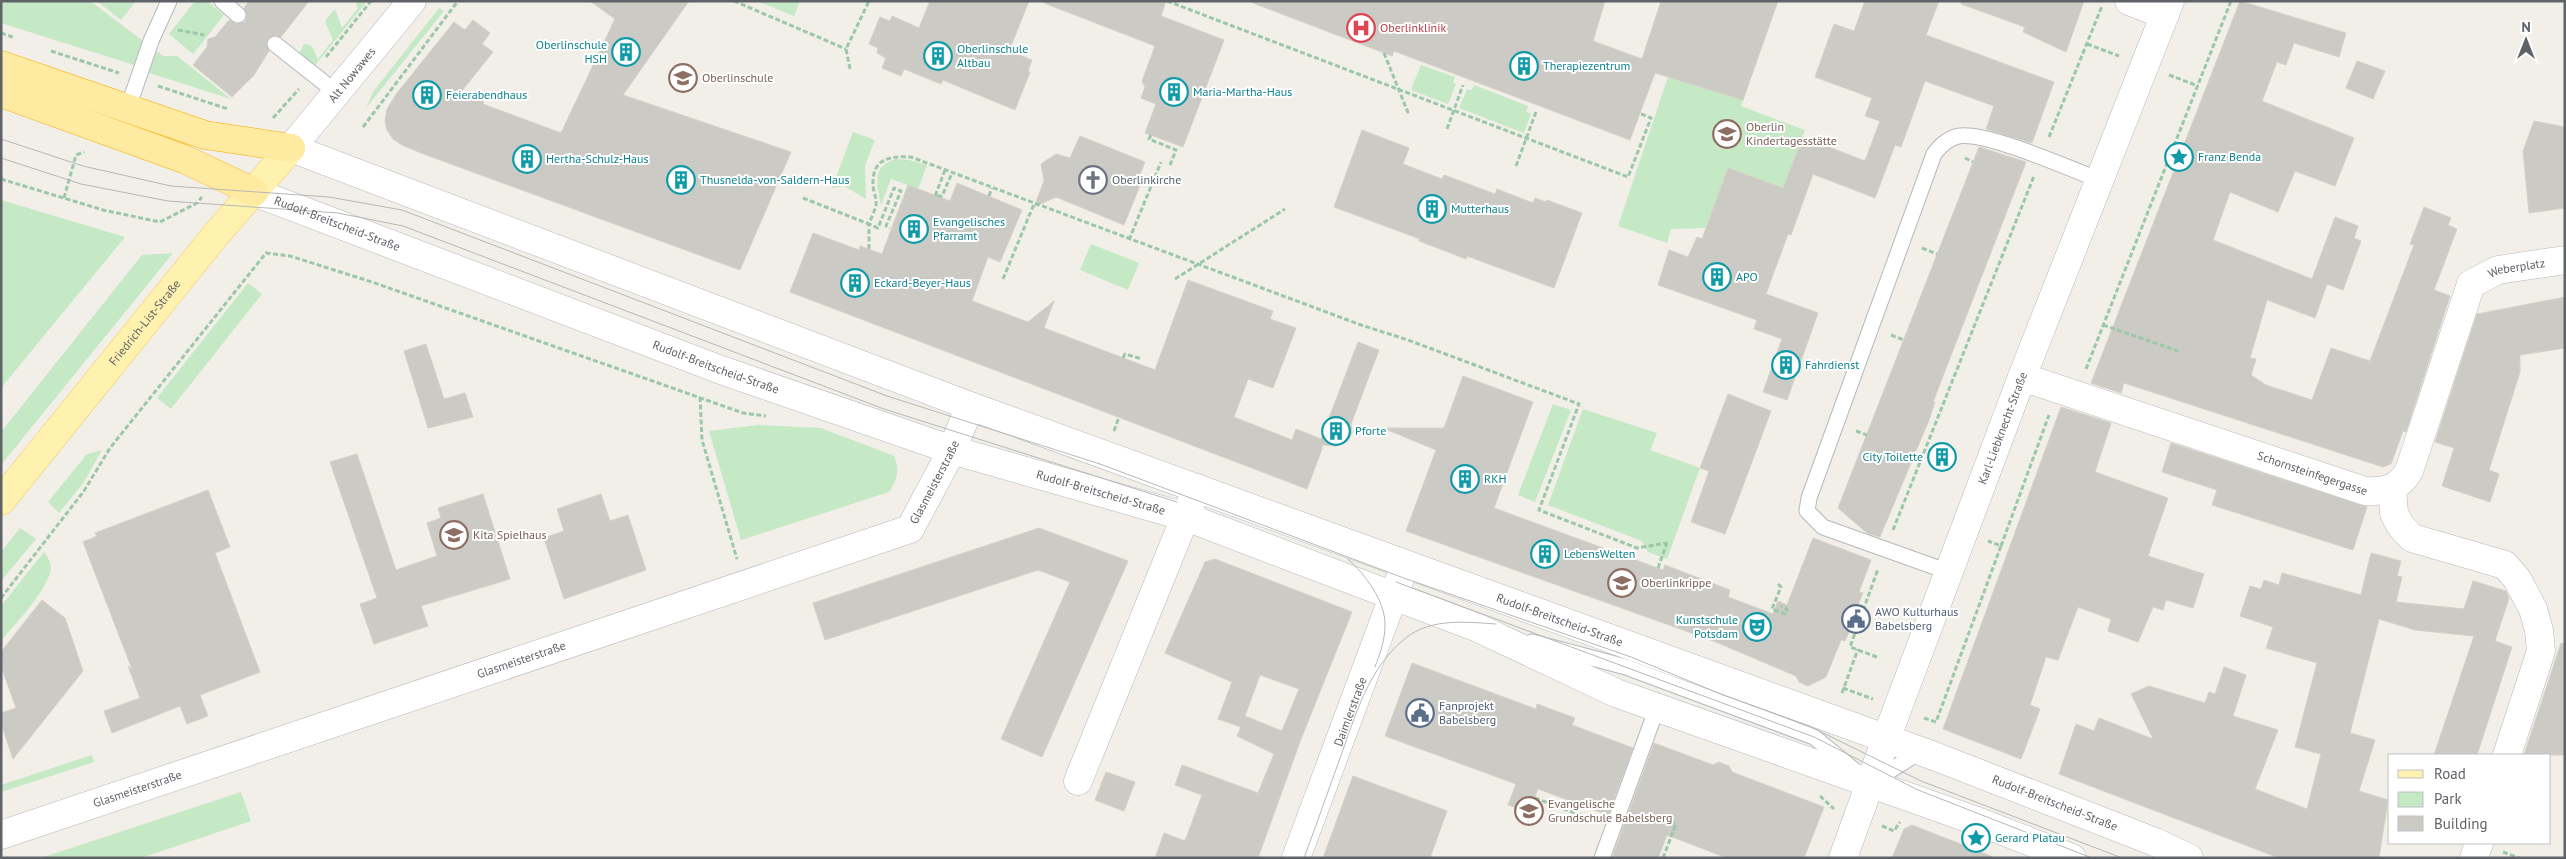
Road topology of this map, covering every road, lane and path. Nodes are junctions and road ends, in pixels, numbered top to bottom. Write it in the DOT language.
graph roads {
  1 [pos="169,1"];
  2 [pos="222,1"];
  3 [pos="412,1"];
  4 [pos="458,1"];
  5 [pos="734,1"];
  6 [pos="869,1"];
  7 [pos="1167,1"];
  8 [pos="2104,1"];
  9 [pos="2128,1"];
  10 [pos="2231,1"];
  11 [pos="2168,8"];
  12 [pos="238,15"];
  13 [pos="1,33"];
  14 [pos="18,39"];
  15 [pos="275,44"];
  16 [pos="2087,44"];
  17 [pos="45,49"];
  18 [pos="846,49"];
  19 [pos="1384,53"];
  20 [pos="2125,58"];
  21 [pos="1,66"];
  22 [pos="850,69"];
  23 [pos="2164,73"];
  24 [pos="138,79"];
  25 [pos="1463,85"];
  26 [pos="2198,86"];
  27 [pos="1397,89"];
  28 [pos="1,93"];
  29 [pos="337,93"];
  30 [pos="128,108"];
  31 [pos="229,109"];
  32 [pos="1454,110"];
  33 [pos="1536,112"];
  34 [pos="1639,113"];
  35 [pos="1409,115"];
  36 [pos="363,127"];
  37 [pos="1446,130"];
  38 [pos="1151,135"];
  39 [pos="1526,138"];
  40 [pos="292,148"];
  41 [pos="93,153"];
  42 [pos="2041,158"];
  43 [pos="1161,162"];
  44 [pos="1170,165"];
  45 [pos="1516,166"];
  46 [pos="945,170"];
  47 [pos="952,173"];
  48 [pos="1,179"];
  49 [pos="2100,180"];
  50 [pos="992,188"];
  51 [pos="254,192"];
  52 [pos="989,196"];
  53 [pos="64,198"];
  54 [pos="803,198"];
  55 [pos="1034,204"];
  56 [pos="1285,209"];
  57 [pos="160,222"];
  58 [pos="869,224"];
  59 [pos="890,228"];
  60 [pos="1129,240"];
  61 [pos="869,249"];
  62 [pos="2565,260"];
  63 [pos="1197,265"];
  64 [pos="1175,279"];
  65 [pos="1003,280"];
  66 [pos="2103,325"];
  67 [pos="2178,351"];
  68 [pos="1123,358"];
  69 [pos="1142,359"];
  70 [pos="2022,377"];
  71 [pos="2076,395"];
  72 [pos="700,397"];
  73 [pos="970,406"];
  74 [pos="772,416"];
  75 [pos="952,450"];
  76 [pos="1197,488"];
  77 [pos="2392,489"];
  78 [pos="1,501"];
  79 [pos="1186,517"];
  80 [pos="2001,546"];
  81 [pos="1886,549"];
  82 [pos="1405,566"];
  83 [pos="1658,568"];
  84 [pos="1949,572"];
  85 [pos="1778,584"];
  86 [pos="744,585"];
  87 [pos="1394,596"];
  88 [pos="1,598"];
  89 [pos="1781,606"];
  90 [pos="1478,628"];
  91 [pos="1877,657"];
  92 [pos="1657,708"];
  93 [pos="1886,739"];
  94 [pos="1921,751"];
  95 [pos="2507,754"];
  96 [pos="1078,782"];
  97 [pos="1870,783"];
  98 [pos="1535,798"];
  99 [pos="1598,821"];
  100 [pos="1672,822"];
  101 [pos="1,835"];
  102 [pos="2479,844"];
  103 [pos="1296,858"];
  104 [pos="1602,858"];
  105 [pos="1663,858"];
  106 [pos="1843,858"];
  107 [pos="2072,858"];
  108 [pos="2189,858"];
  109 [pos="2474,858"];
  1 -- 24 [label="lane"];
  2 -- 12 [label="lane"];
  3 -- 29 [label="street, Alt Nowawes"];
  4 -- 36 [label="path"];
  5 -- 18 [label="path"];
  6 -- 18 [label="path"];
  7 -- 27 [label="path"];
  8 -- 16 [label="path"];
  9 -- 11 [label="street"];
  10 -- 26 [label="path"];
  11 -- 49 [label="street, Karl-Liebknecht-Straße"];
  13 -- 14 [label="path"];
  15 -- 29 [label="lane"];
  16 -- 20 [label="path"];
  16 -- 42 [label="path"];
  17 -- 24 [label="path"];
  18 -- 22 [label="path"];
  19 -- 27 [label="path"];
  21 -- 30 [label="highway"];
  23 -- 26 [label="path"];
  24 -- 30 [label="lane"];
  24 -- 31 [label="path"];
  25 -- 32 [label="path"];
  26 -- 66 [label="path"];
  27 -- 32 [label="path"];
  27 -- 35 [label="path"];
  28 -- 51 [label="highway"];
  29 -- 40 [label="street, Alt Nowawes"];
  30 -- 40 [label="highway"];
  32 -- 37 [label="path"];
  32 -- 39 [label="path"];
  33 -- 39 [label="path"];
  34 -- 39 [label="path"];
  38 -- 44 [label="path"];
  39 -- 45 [label="path"];
  40 -- 51 [label="main road, Friedrich-List-Straße"];
  40 -- 73 [label="street, Rudolf-Breitscheid-Straße"];
  41 -- 53 [label="path"];
  42 -- 49 [label="lane"];
  42 -- 81 [label="path"];
  42 -- 81 [label="lane"];
  43 -- 60 [label="path"];
  46 -- 47 [label="path"];
  46 -- 47 [label="path"];
  46 -- 58 [label="path"];
  47 -- 50 [label="path"];
  48 -- 53 [label="path"];
  49 -- 70 [label="street, Karl-Liebknecht-Straße"];
  50 -- 52 [label="path"];
  50 -- 55 [label="path"];
  51 -- 75 [label="street, Rudolf-Breitscheid-Straße"];
  51 -- 78 [label="main road, Friedrich-List-Straße"];
  53 -- 57 [label="path"];
  54 -- 58 [label="path"];
  55 -- 60 [label="path"];
  55 -- 65 [label="path"];
  56 -- 63 [label="path"];
  58 -- 59 [label="path"];
  58 -- 61 [label="path"];
  60 -- 63 [label="path"];
  62 -- 77 [label="street, Weberplatz"];
  63 -- 64 [label="path"];
  63 -- 83 [label="path"];
  66 -- 67 [label="path"];
  66 -- 71 [label="path"];
  68 -- 69 [label="path"];
  70 -- 71 [label="street, Schornsteinfegergasse"];
  70 -- 84 [label="street, Karl-Liebknecht-Straße"];
  71 -- 77 [label="street, Schornsteinfegergasse"];
  71 -- 80 [label="path"];
  72 -- 74 [label="path"];
  72 -- 86 [label="path"];
  72 -- 88 [label="path"];
  73 -- 75 [label="street, Glasmeisterstraße"];
  73 -- 76 [label="street, Rudolf-Breitscheid-Straße"];
  75 -- 79 [label="street, Rudolf-Breitscheid-Straße"];
  75 -- 86 [label="street, Glasmeisterstraße"];
  76 -- 79 [label="street"];
  76 -- 82 [label="street, Rudolf-Breitscheid-Straße"];
  77 -- 95 [label="street"];
  79 -- 87 [label="street, Rudolf-Breitscheid-Straße"];
  79 -- 96 [label="street"];
  81 -- 84 [label="lane"];
  81 -- 91 [label="path"];
  82 -- 87 [label="street, Daimlerstraße"];
  82 -- 93 [label="street, Rudolf-Breitscheid-Straße"];
  84 -- 93 [label="street, Karl-Liebknecht-Straße"];
  85 -- 89 [label="path"];
  86 -- 101 [label="street, Glasmeisterstraße"];
  87 -- 90 [label="street, Rudolf-Breitscheid-Straße"];
  87 -- 103 [label="street, Daimlerstraße"];
  90 -- 92 [label="street, Rudolf-Breitscheid-Straße"];
  90 -- 97 [label="lane, Rudolf-Breitscheid-Straße"];
  92 -- 97 [label="street, Rudolf-Breitscheid-Straße"];
  92 -- 104 [label="lane"];
  93 -- 94 [label="street, Rudolf-Breitscheid-Straße"];
  93 -- 97 [label="street, Karl-Liebknecht-Straße"];
  94 -- 97 [label="lane"];
  94 -- 108 [label="street, Rudolf-Breitscheid-Straße"];
  97 -- 106 [label="street, Karl-Liebknecht-Straße"];
  97 -- 107 [label="street, Rudolf-Breitscheid-Straße"];
  98 -- 99 [label="path"];
  100 -- 105 [label="path"];
  102 -- 109 [label="street"];
}
